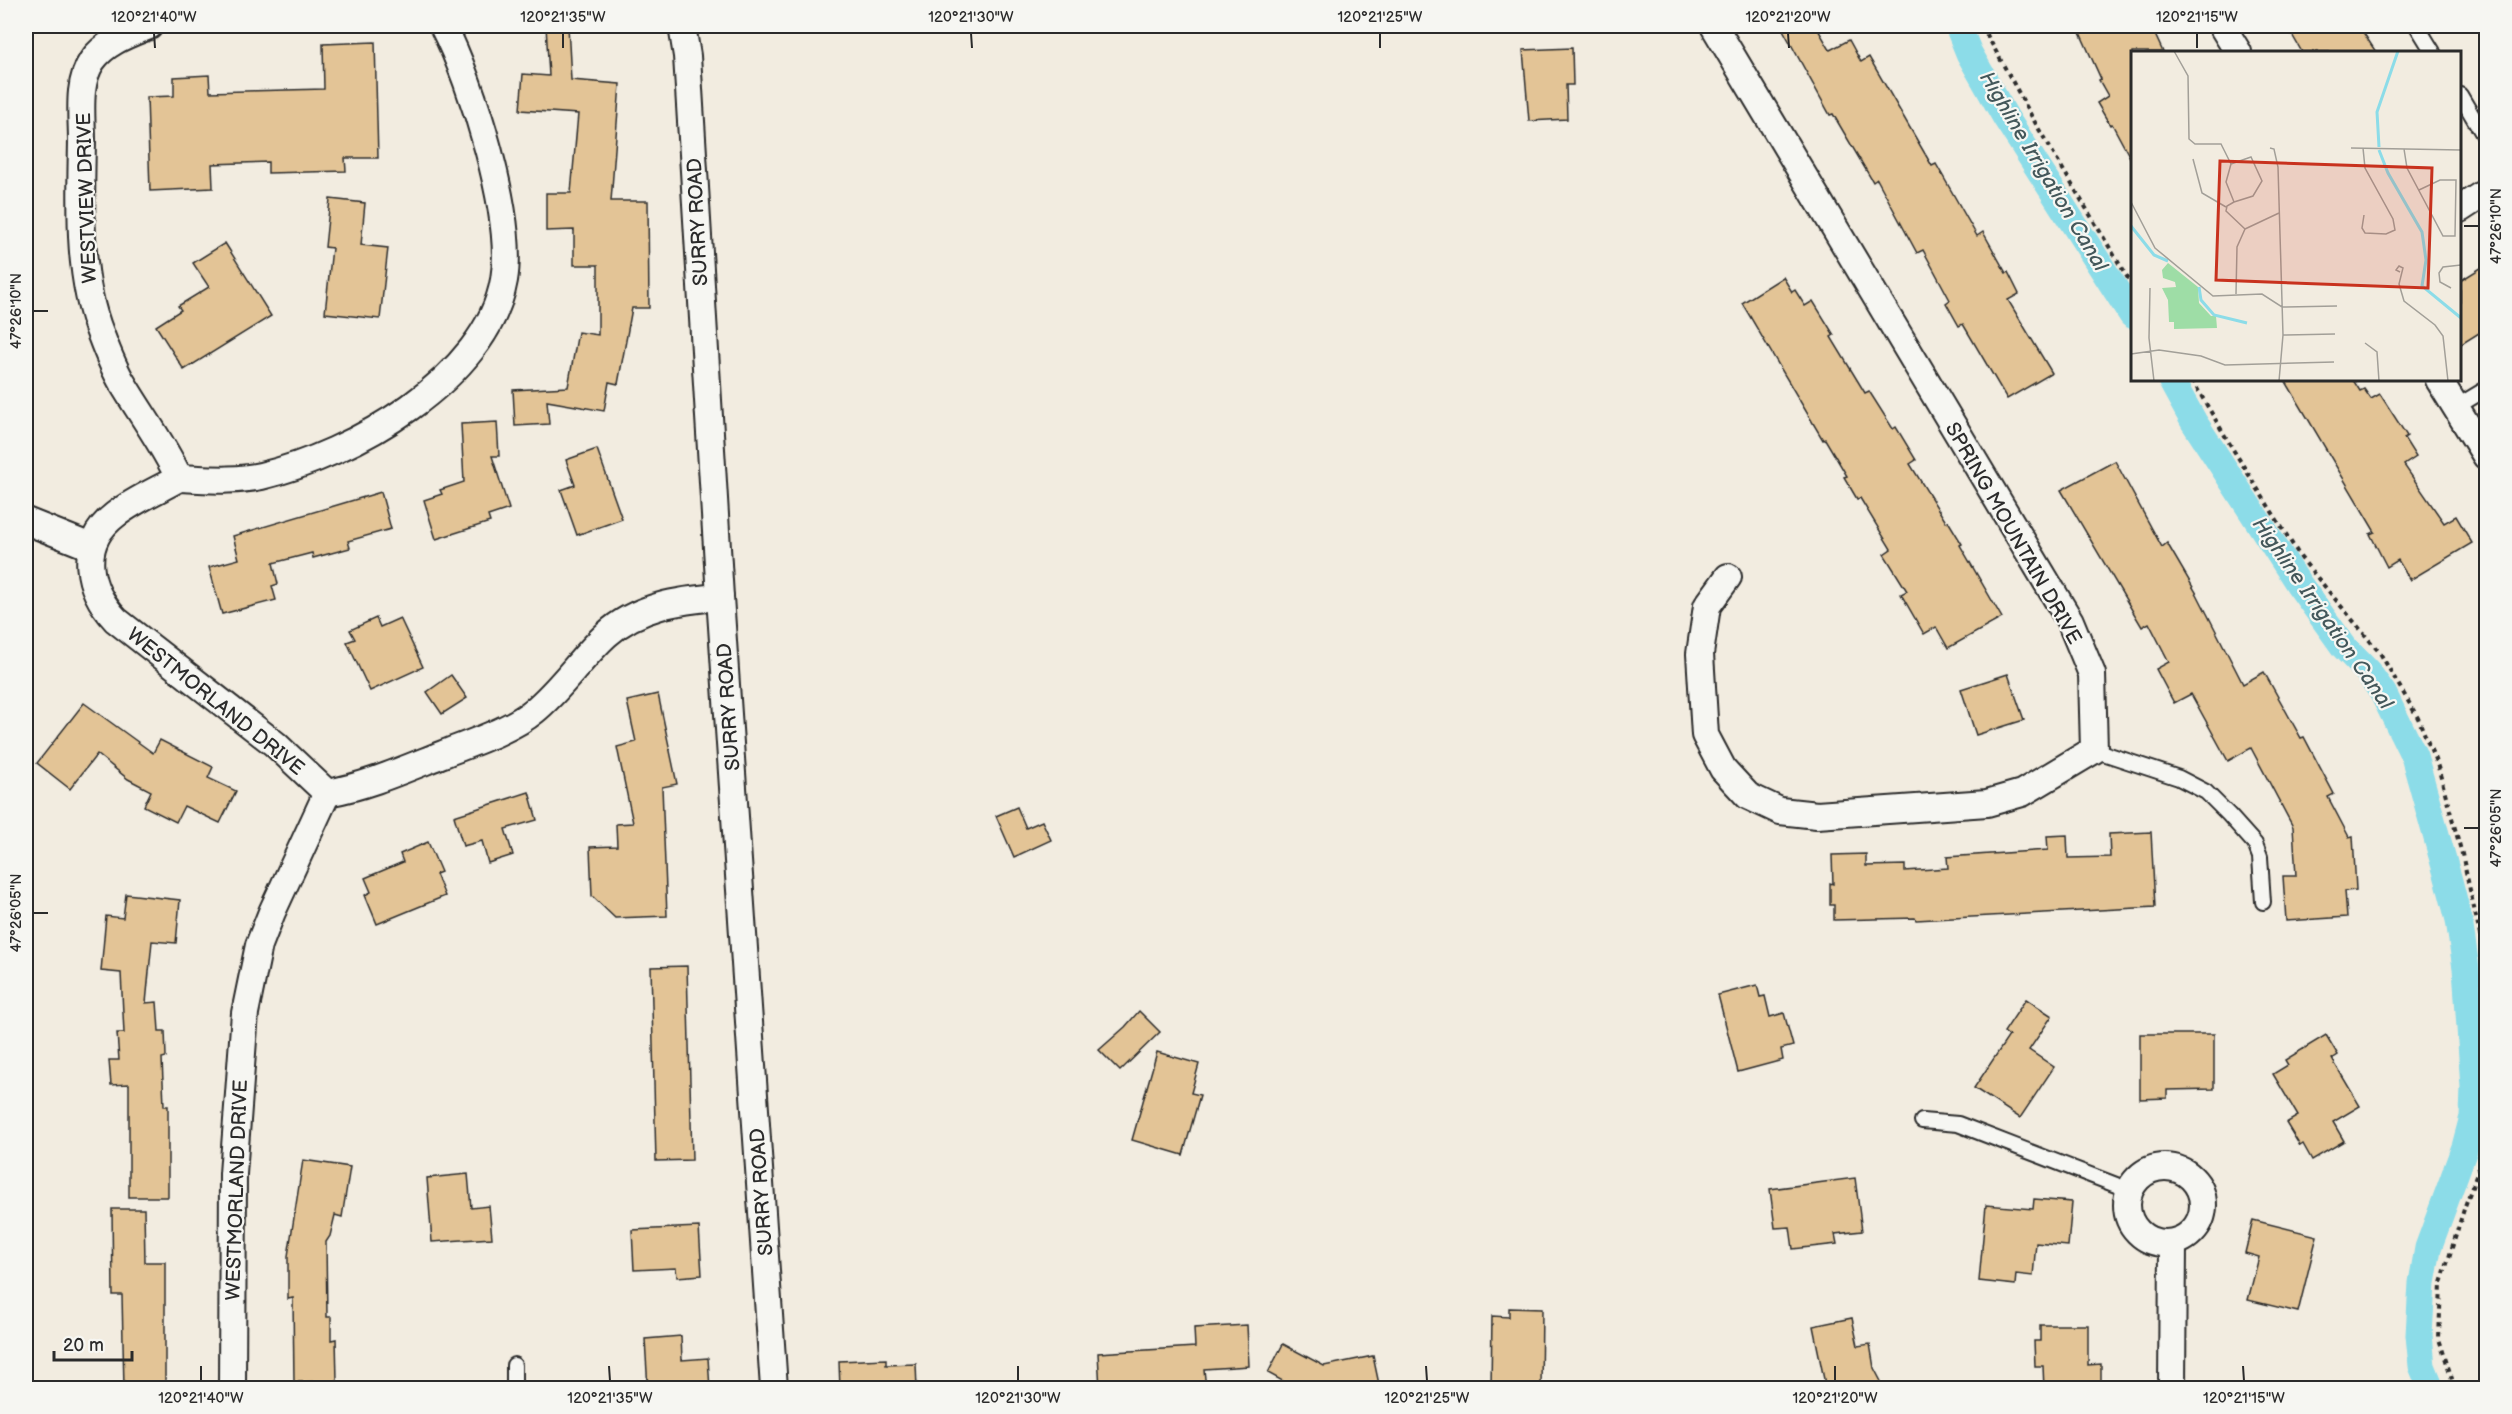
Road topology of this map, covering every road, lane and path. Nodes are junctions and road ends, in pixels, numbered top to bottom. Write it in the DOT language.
graph roads {
  1 [pos="443,26"];
  2 [pos="682,26"];
  3 [pos="1714,26"];
  4 [pos="1982,26"];
  5 [pos="2222,26"];
  6 [pos="2417,26"];
  7 [pos="134,28"];
  8 [pos="2237,51"];
  9 [pos="2432,51"];
  10 [pos="2461,97"];
  11 [pos="2487,139"];
  12 [pos="2487,192"];
  13 [pos="2461,207"];
  14 [pos="2131,282"];
  15 [pos="2193,381"];
  16 [pos="2440,381"];
  17 [pos="2487,389"];
  18 [pos="2456,407"];
  19 [pos="2487,456"];
  20 [pos="180,478"];
  21 [pos="26,521"];
  22 [pos="91,547"];
  23 [pos="1728,577"];
  24 [pos="720,597"];
  25 [pos="2094,750"];
  26 [pos="327,794"];
  27 [pos="2263,902"];
  28 [pos="2487,962"];
  29 [pos="1922,1121"];
  30 [pos="2487,1149"];
  31 [pos="2129,1190"];
  32 [pos="2173,1243"];
  33 [pos="514,1365"];
  34 [pos="232,1389"];
  35 [pos="514,1389"];
  36 [pos="774,1389"];
  37 [pos="2172,1389"];
  38 [pos="2455,1389"];
  1 -- 20 [label="street"];
  2 -- 24 [label="street, SURRY ROAD"];
  3 -- 25 [label="street, SPRING MOUNTAIN DRIVE"];
  4 -- 14 [label="path"];
  5 -- 8 [label="street"];
  6 -- 9 [label="lane"];
  7 -- 20 [label="street, WESTVIEW DRIVE"];
  10 -- 11 [label="lane"];
  12 -- 13 [label="street"];
  15 -- 28 [label="path"];
  16 -- 18 [label="street"];
  17 -- 18 [label="lane"];
  18 -- 19 [label="street"];
  20 -- 22 [label="street"];
  21 -- 22 [label="street"];
  22 -- 26 [label="street, WESTMORLAND DRIVE"];
  23 -- 25 [label="street"];
  24 -- 26 [label="street"];
  24 -- 36 [label="street, SURRY ROAD"];
  25 -- 27 [label="lane"];
  26 -- 34 [label="street, WESTMORLAND DRIVE"];
  29 -- 31 [label="lane"];
  30 -- 38 [label="path"];
  31 -- 32 [label="street"];
  31 -- 32 [label="street"];
  32 -- 37 [label="street"];
  33 -- 35 [label="lane"];
}
